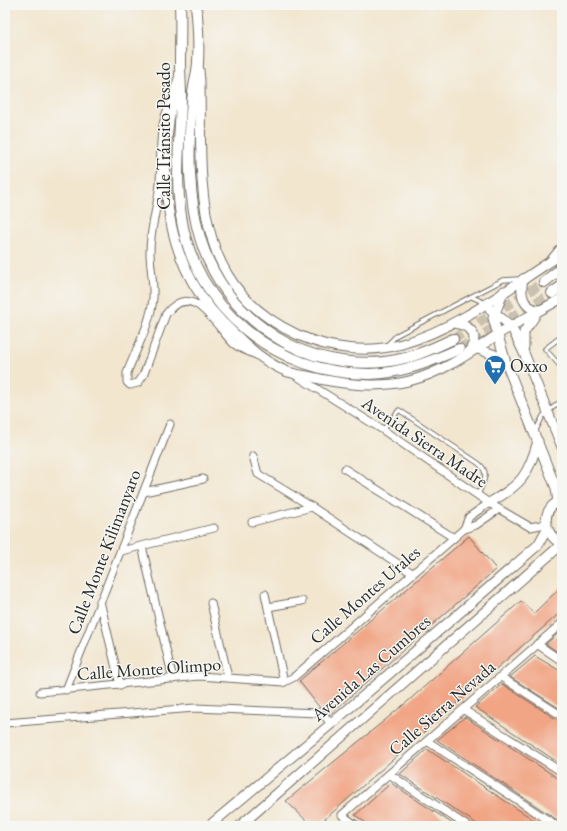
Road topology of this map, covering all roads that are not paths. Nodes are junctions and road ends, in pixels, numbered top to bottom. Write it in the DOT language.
graph roads {
  1 [pos="180,5"];
  2 [pos="196,5"];
  3 [pos="198,64"];
  4 [pos="180,74"];
  5 [pos="172,100"];
  6 [pos="562,243"];
  7 [pos="562,254"];
  8 [pos="546,264"];
  9 [pos="562,268"];
  10 [pos="523,279"];
  11 [pos="544,282"];
  12 [pos="562,286"];
  13 [pos="505,291"];
  14 [pos="552,292"];
  15 [pos="472,297"];
  16 [pos="562,298"];
  17 [pos="562,302"];
  18 [pos="485,303"];
  19 [pos="551,304"];
  20 [pos="540,310"];
  21 [pos="494,313"];
  22 [pos="454,323"];
  23 [pos="511,326"];
  24 [pos="498,334"];
  25 [pos="562,336"];
  26 [pos="453,339"];
  27 [pos="384,348"];
  28 [pos="478,349"];
  29 [pos="462,352"];
  30 [pos="524,353"];
  31 [pos="258,356"];
  32 [pos="506,363"];
  33 [pos="562,368"];
  34 [pos="290,372"];
  35 [pos="562,400"];
  36 [pos="548,411"];
  37 [pos="170,424"];
  38 [pos="383,430"];
  39 [pos="536,437"];
  40 [pos="562,447"];
  41 [pos="253,456"];
  42 [pos="345,469"];
  43 [pos="203,479"];
  44 [pos="144,492"];
  45 [pos="478,495"];
  46 [pos="560,501"];
  47 [pos="489,503"];
  48 [pos="312,507"];
  49 [pos="499,509"];
  50 [pos="252,522"];
  51 [pos="546,526"];
  52 [pos="214,528"];
  53 [pos="464,529"];
  54 [pos="454,538"];
  55 [pos="562,544"];
  56 [pos="142,546"];
  57 [pos="121,551"];
  58 [pos="412,573"];
  59 [pos="265,594"];
  60 [pos="100,601"];
  61 [pos="302,601"];
  62 [pos="211,603"];
  63 [pos="268,607"];
  64 [pos="562,623"];
  65 [pos="537,644"];
  66 [pos="562,661"];
  67 [pos="501,677"];
  68 [pos="173,678"];
  69 [pos="228,678"];
  70 [pos="284,682"];
  71 [pos="120,685"];
  72 [pos="66,690"];
  73 [pos="40,692"];
  74 [pos="464,710"];
  75 [pos="562,716"];
  76 [pos="5,723"];
  77 [pos="331,724"];
  78 [pos="427,741"];
  79 [pos="562,772"];
  80 [pos="389,774"];
  81 [pos="209,826"];
  82 [pos="240,826"];
  83 [pos="357,826"];
  84 [pos="467,826"];
  85 [pos="557,826"];
  1 -- 4 [label="main road, Calle Tránsito Pesado"];
  2 -- 3 [label="main road, Calle Tránsito Pesado"];
  3 -- 26 [label="main road, Calle Tránsito Pesado"];
  3 -- 27 [label="street"];
  4 -- 5 [label="street"];
  4 -- 29 [label="main road, Calle Tránsito Pesado"];
  5 -- 31 [label="street"];
  5 -- 31 [label="street"];
  6 -- 8 [label="lane"];
  7 -- 8 [label="street"];
  8 -- 10 [label="street"];
  9 -- 11 [label="main road"];
  10 -- 13 [label="street"];
  10 -- 15 [label="lane"];
  10 -- 20 [label="street"];
  12 -- 14 [label="main road"];
  13 -- 18 [label="street"];
  13 -- 21 [label="street"];
  15 -- 18 [label="lane"];
  15 -- 27 [label="lane"];
  16 -- 19 [label="street"];
  17 -- 19 [label="lane"];
  18 -- 21 [label="street"];
  18 -- 22 [label="street"];
  19 -- 20 [label="street"];
  20 -- 23 [label="street"];
  20 -- 30 [label="street"];
  21 -- 23 [label="street"];
  21 -- 24 [label="street"];
  22 -- 27 [label="street"];
  22 -- 29 [label="street"];
  23 -- 24 [label="street"];
  23 -- 30 [label="street"];
  24 -- 28 [label="street"];
  24 -- 32 [label="street"];
  25 -- 33 [label="lane"];
  28 -- 29 [label="street"];
  28 -- 32 [label="street"];
  29 -- 34 [label="street"];
  30 -- 36 [label="street"];
  31 -- 34 [label="street"];
  32 -- 39 [label="street"];
  34 -- 38 [label="street, Avenida Sierra Madre"];
  35 -- 36 [label="lane"];
  36 -- 39 [label="lane"];
  36 -- 40 [label="street"];
  37 -- 44 [label="street, Calle Monte Kilimanyaro"];
  38 -- 45 [label="street, Avenida Sierra Madre"];
  38 -- 45 [label="lane"];
  39 -- 46 [label="street"];
  39 -- 47 [label="street"];
  41 -- 48 [label="street"];
  42 -- 54 [label="street"];
  43 -- 44 [label="street"];
  44 -- 57 [label="street, Calle Monte Kilimanyaro"];
  45 -- 47 [label="street, Avenida Sierra Madre"];
  46 -- 51 [label="street, Avenida Las Cumbres"];
  47 -- 49 [label="street, Avenida Sierra Madre"];
  47 -- 53 [label="street, Calle Montes Urales"];
  48 -- 50 [label="street"];
  48 -- 58 [label="street"];
  49 -- 51 [label="street, Avenida Sierra Madre"];
  49 -- 53 [label="street, Calle Montes Urales"];
  51 -- 55 [label="street"];
  51 -- 77 [label="street, Avenida Las Cumbres"];
  52 -- 56 [label="street"];
  53 -- 54 [label="street, Calle Montes Urales"];
  54 -- 58 [label="street, Calle Montes Urales"];
  55 -- 82 [label="street, Avenida Las Cumbres"];
  56 -- 57 [label="street"];
  56 -- 68 [label="street"];
  57 -- 60 [label="street, Calle Monte Kilimanyaro"];
  58 -- 70 [label="street, Calle Montes Urales"];
  59 -- 63 [label="street"];
  60 -- 71 [label="street"];
  60 -- 72 [label="street, Calle Monte Kilimanyaro"];
  61 -- 63 [label="street"];
  62 -- 69 [label="street"];
  63 -- 70 [label="street"];
  64 -- 65 [label="street, Calle Sierra Nevada"];
  65 -- 66 [label="street"];
  65 -- 67 [label="street, Calle Sierra Nevada"];
  67 -- 74 [label="street, Calle Sierra Nevada"];
  67 -- 75 [label="street"];
  68 -- 69 [label="street, Calle Monte Olimpo"];
  68 -- 71 [label="street, Calle Monte Olimpo"];
  69 -- 70 [label="street, Calle Monte Olimpo"];
  71 -- 72 [label="street, Calle Monte Olimpo"];
  72 -- 73 [label="street, Calle Monte Olimpo"];
  74 -- 78 [label="street, Calle Sierra Nevada"];
  74 -- 79 [label="street"];
  76 -- 77 [label="street"];
  77 -- 81 [label="street, Avenida Las Cumbres"];
  78 -- 80 [label="street, Calle Sierra Nevada"];
  78 -- 85 [label="street"];
  80 -- 83 [label="street, Calle Sierra Nevada"];
  80 -- 84 [label="street"];
}
